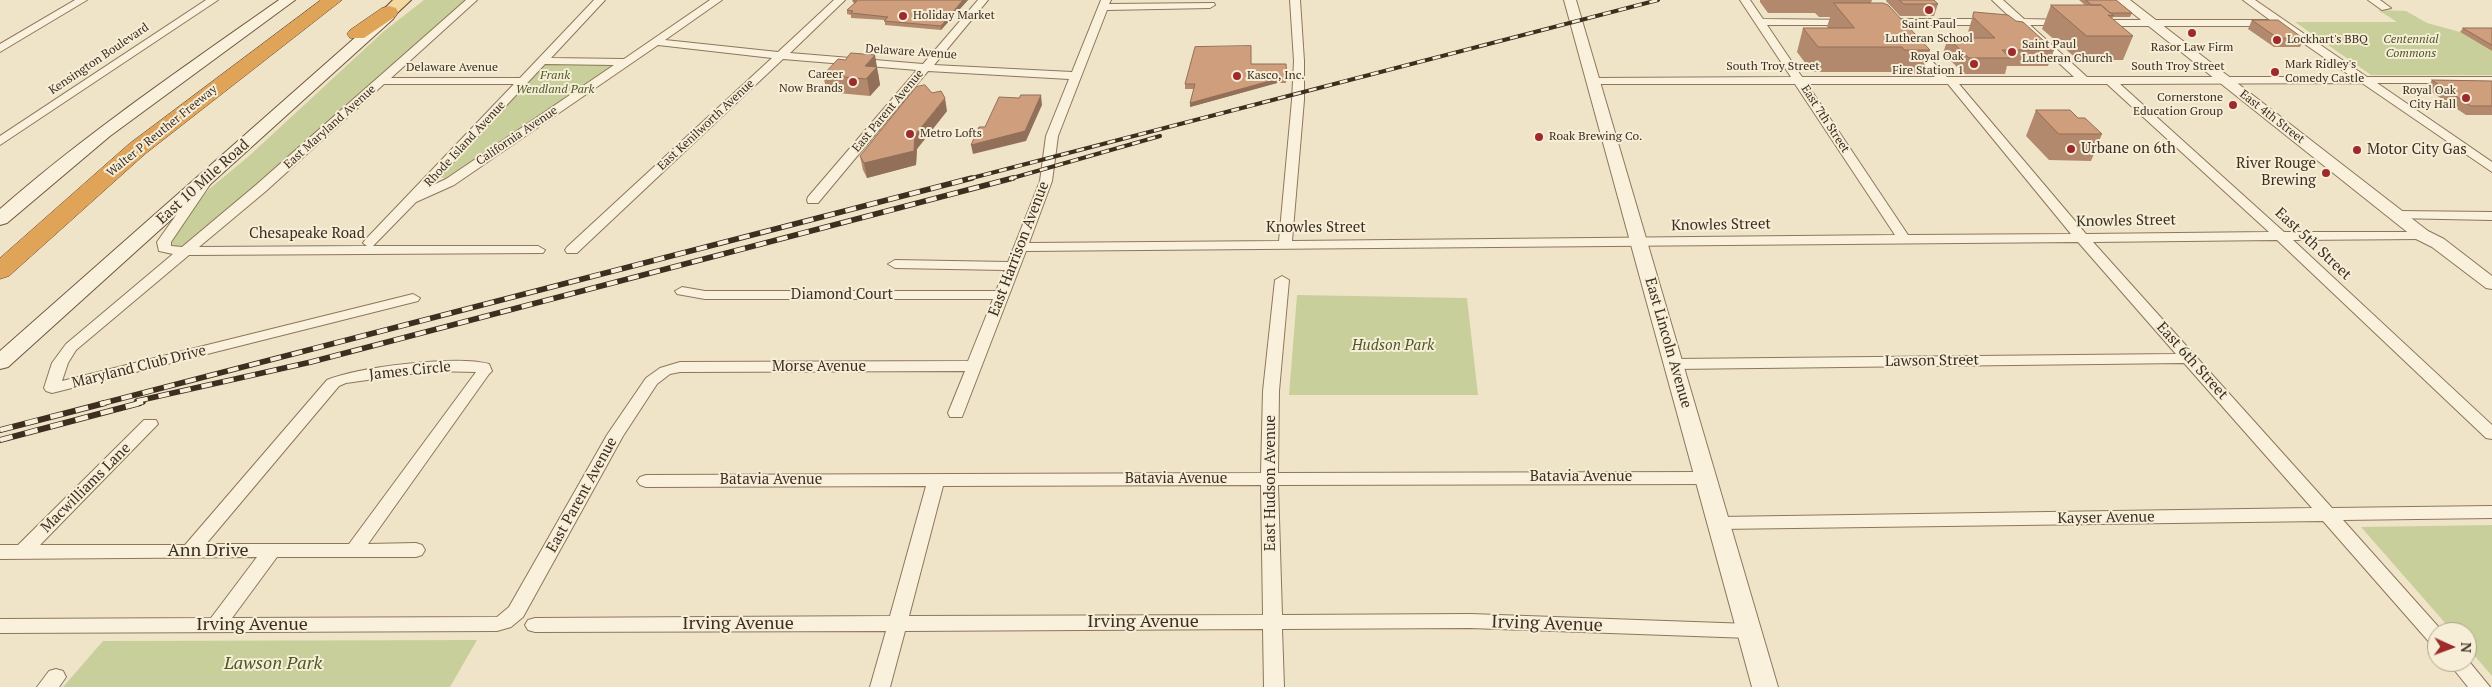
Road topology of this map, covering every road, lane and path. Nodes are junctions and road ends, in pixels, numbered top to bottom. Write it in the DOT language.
graph roads {
  1 [pos="82,0"];
  2 [pos="213,0"];
  3 [pos="288,0"];
  4 [pos="333,0"];
  5 [pos="472,0"];
  6 [pos="600,0"];
  7 [pos="717,0"];
  8 [pos="840,0"];
  9 [pos="983,0"];
  10 [pos="1295,0"];
  11 [pos="1570,0"];
  12 [pos="1745,0"];
  13 [pos="1997,0"];
  14 [pos="2122,0"];
  15 [pos="2248,0"];
  16 [pos="2373,0"];
  17 [pos="1104,3"];
  18 [pos="394,4"];
  19 [pos="1210,5"];
  20 [pos="2386,8"];
  21 [pos="1881,11"];
  22 [pos="1760,22"];
  23 [pos="1859,22"];
  24 [pos="1876,22"];
  25 [pos="1891,22"];
  26 [pos="2021,22"];
  27 [pos="2150,23"];
  28 [pos="2280,23"];
  29 [pos="357,34"];
  30 [pos="657,42"];
  31 [pos="0,49"];
  32 [pos="781,55"];
  33 [pos="543,61"];
  34 [pos="627,62"];
  35 [pos="925,68"];
  36 [pos="1075,76"];
  37 [pos="2084,80"];
  38 [pos="2109,80"];
  39 [pos="2225,80"];
  40 [pos="2492,80"];
  41 [pos="1594,81"];
  42 [pos="1800,81"];
  43 [pos="1947,81"];
  44 [pos="2365,81"];
  45 [pos="381,82"];
  46 [pos="523,82"];
  47 [pos="0,141"];
  48 [pos="2492,168"];
  49 [pos="210,175"];
  50 [pos="413,199"];
  51 [pos="813,200"];
  52 [pos="2398,215"];
  53 [pos="2492,216"];
  54 [pos="0,219"];
  55 [pos="2280,235"];
  56 [pos="2422,235"];
  57 [pos="2082,237"];
  58 [pos="1904,239"];
  59 [pos="1640,242"];
  60 [pos="370,243"];
  61 [pos="1285,245"];
  62 [pos="1020,246"];
  63 [pos="538,250"];
  64 [pos="572,250"];
  65 [pos="185,251"];
  66 [pos="895,264"];
  67 [pos="1013,266"];
  68 [pos="0,271"];
  69 [pos="1282,280"];
  70 [pos="2492,284"];
  71 [pos="682,291"];
  72 [pos="1002,295"];
  73 [pos="413,298"];
  74 [pos="2492,298"];
  75 [pos="2189,358"];
  76 [pos="0,362"];
  77 [pos="1674,364"];
  78 [pos="974,366"];
  79 [pos="665,371"];
  80 [pos="956,413"];
  81 [pos="150,424"];
  82 [pos="2492,434"];
  83 [pos="1270,478"];
  84 [pos="1707,478"];
  85 [pos="936,480"];
  86 [pos="646,481"];
  87 [pos="2492,512"];
  88 [pos="2329,514"];
  89 [pos="1719,523"];
  90 [pos="273,550"];
  91 [pos="354,550"];
  92 [pos="416,550"];
  93 [pos="190,551"];
  94 [pos="0,552"];
  95 [pos="22,552"];
  96 [pos="1272,621"];
  97 [pos="504,622"];
  98 [pos="897,623"];
  99 [pos="535,625"];
  100 [pos="0,626"];
  101 [pos="215,626"];
  102 [pos="2427,627"];
  103 [pos="1750,631"];
  104 [pos="2467,672"];
  105 [pos="880,687"];
  106 [pos="1274,687"];
  107 [pos="1766,687"];
  108 [pos="2480,687"];
  1 -- 31 [label="street"];
  2 -- 47 [label="street, Kensington Boulevard"];
  3 -- 54 [label="main road"];
  4 -- 68 [label="highway, Walter P Reuther Freeway"];
  5 -- 45 [label="street, East Maryland Avenue"];
  6 -- 33 [label="street, Rhode Island Avenue"];
  7 -- 30 [label="street, California Avenue"];
  8 -- 32 [label="street, East Kenilworth Avenue"];
  9 -- 35 [label="street, East Parent Avenue"];
  10 -- 61 [label="street"];
  11 -- 41 [label="street, East Lincoln Avenue"];
  12 -- 22 [label="street, East 7th Street"];
  13 -- 26 [label="street"];
  14 -- 27 [label="street, East 4th Street"];
  15 -- 28 [label="street"];
  16 -- 20 [label="street"];
  17 -- 19 [label="street"];
  17 -- 36 [label="street, East Harrison Avenue"];
  18 -- 29 [label="highway"];
  18 -- 49 [label="main road, East 10 Mile Road"];
  21 -- 25 [label="street, East 6th Street"];
  22 -- 23 [label="street"];
  22 -- 42 [label="street, East 7th Street"];
  24 -- 25 [label="street"];
  25 -- 26 [label="street"];
  25 -- 43 [label="street, East 6th Street"];
  26 -- 27 [label="street"];
  26 -- 37 [label="street"];
  27 -- 28 [label="street"];
  27 -- 39 [label="street, East 4th Street"];
  28 -- 44 [label="street"];
  30 -- 32 [label="street, Delaware Avenue"];
  30 -- 34 [label="street, California Avenue"];
  32 -- 35 [label="street, Delaware Avenue"];
  32 -- 64 [label="street, East Kenilworth Avenue"];
  33 -- 34 [label="street"];
  33 -- 46 [label="street, Rhode Island Avenue"];
  34 -- 50 [label="street, California Avenue"];
  35 -- 36 [label="street, Delaware Avenue"];
  35 -- 51 [label="street, East Parent Avenue"];
  36 -- 62 [label="street, East Harrison Avenue"];
  37 -- 38 [label="street, South Troy Street"];
  37 -- 43 [label="street, South Troy Street"];
  38 -- 39 [label="street, South Troy Street"];
  38 -- 55 [label="street, East 5th Street"];
  39 -- 44 [label="street, South Troy Street"];
  39 -- 52 [label="street, East 4th Street"];
  40 -- 44 [label="street, South Troy Street"];
  41 -- 42 [label="street, South Troy Street"];
  41 -- 59 [label="street, East Lincoln Avenue"];
  42 -- 43 [label="street, South Troy Street"];
  42 -- 58 [label="street, East 7th Street"];
  43 -- 57 [label="street, East 6th Street"];
  44 -- 48 [label="street"];
  45 -- 46 [label="street, Delaware Avenue"];
  45 -- 65 [label="street, East Maryland Avenue"];
  46 -- 50 [label="street, Rhode Island Avenue"];
  49 -- 65 [label="street, Chesapeake Road"];
  49 -- 76 [label="main road, East 10 Mile Road"];
  50 -- 60 [label="street, Rhode Island Avenue"];
  52 -- 53 [label="street"];
  52 -- 56 [label="street, East 4th Street"];
  55 -- 56 [label="street, Knowles Street"];
  55 -- 57 [label="street, Knowles Street"];
  55 -- 82 [label="street, East 5th Street"];
  56 -- 70 [label="street, East 4th Street"];
  56 -- 74 [label="street, East 4th Street"];
  57 -- 58 [label="street, Knowles Street"];
  57 -- 75 [label="street, East 6th Street"];
  58 -- 59 [label="street, Knowles Street"];
  59 -- 61 [label="street, Knowles Street"];
  59 -- 77 [label="street, East Lincoln Avenue"];
  61 -- 62 [label="street, Knowles Street"];
  62 -- 67 [label="street, East Harrison Avenue"];
  63 -- 65 [label="street, Chesapeake Road"];
  65 -- 73 [label="street, Maryland Club Drive"];
  66 -- 67 [label="street"];
  67 -- 72 [label="street, East Harrison Avenue"];
  69 -- 83 [label="street, East Hudson Avenue"];
  71 -- 72 [label="street, Diamond Court"];
  72 -- 78 [label="street, East Harrison Avenue"];
  75 -- 77 [label="street, Lawson Street"];
  75 -- 88 [label="street, East 6th Street"];
  77 -- 84 [label="street, East Lincoln Avenue"];
  78 -- 79 [label="street, Morse Avenue"];
  78 -- 80 [label="street, East Harrison Avenue"];
  79 -- 97 [label="street, East Parent Avenue"];
  81 -- 95 [label="street, Macwilliams Lane"];
  83 -- 84 [label="street, Batavia Avenue"];
  83 -- 85 [label="street, Batavia Avenue"];
  83 -- 96 [label="street, East Hudson Avenue"];
  84 -- 89 [label="street, East Lincoln Avenue"];
  85 -- 86 [label="street, Batavia Avenue"];
  85 -- 98 [label="street"];
  87 -- 88 [label="street, Kayser Avenue"];
  88 -- 89 [label="street, Kayser Avenue"];
  88 -- 102 [label="street, East 6th Street"];
  89 -- 103 [label="street, East Lincoln Avenue"];
  90 -- 91 [label="street, Ann Drive"];
  90 -- 93 [label="street, Ann Drive"];
  90 -- 101 [label="street"];
  91 -- 92 [label="street, Ann Drive"];
  91 -- 93 [label="street, James Circle"];
  93 -- 95 [label="street, Ann Drive"];
  94 -- 95 [label="street, Ann Drive"];
  96 -- 98 [label="street, Irving Avenue"];
  96 -- 103 [label="street, Irving Avenue"];
  96 -- 106 [label="street, East Hudson Avenue"];
  97 -- 101 [label="street, Irving Avenue"];
  98 -- 99 [label="street, Irving Avenue"];
  98 -- 105 [label="street"];
  100 -- 101 [label="street, Irving Avenue"];
  103 -- 107 [label="street, East Lincoln Avenue"];
  104 -- 108 [label="street"];
}
